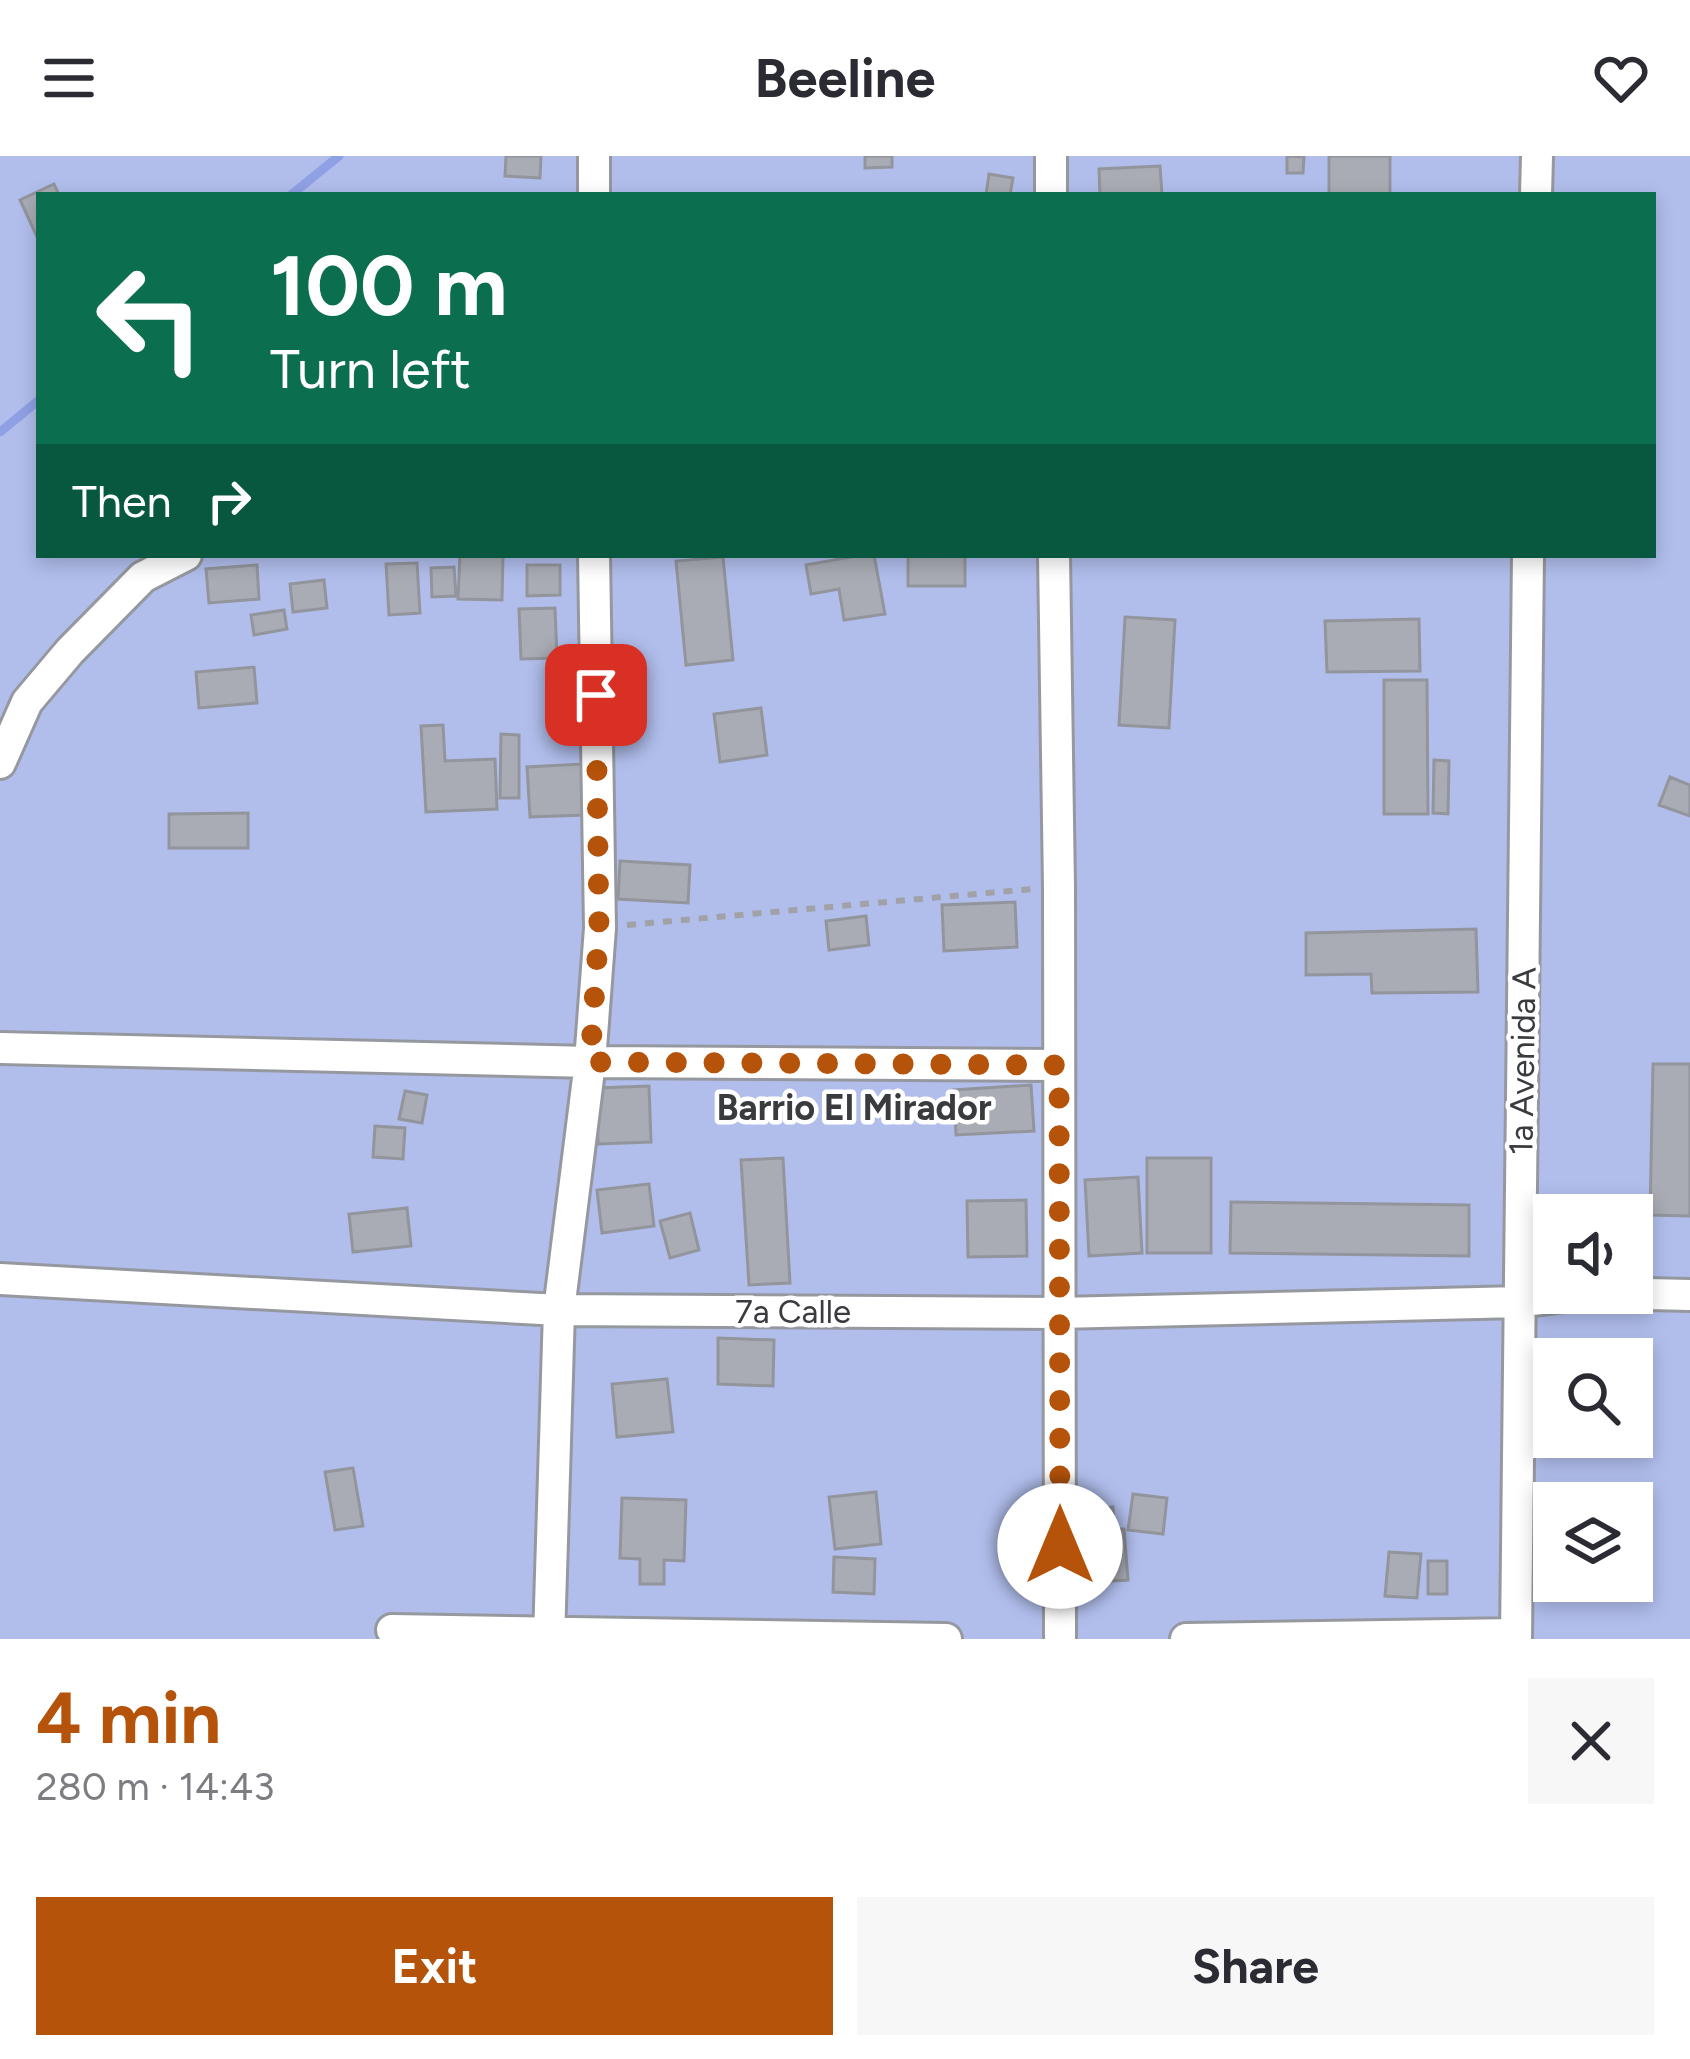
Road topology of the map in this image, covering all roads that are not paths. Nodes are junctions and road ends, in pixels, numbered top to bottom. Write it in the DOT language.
graph roads {
  1 [pos="594,156"];
  2 [pos="1051,156"];
  3 [pos="1538,156"];
  4 [pos="594,192"];
  5 [pos="1051,192"];
  6 [pos="1537,192"];
  7 [pos="180,558"];
  8 [pos="594,558"];
  9 [pos="1054,558"];
  10 [pos="1528,558"];
  11 [pos="0,763"];
  12 [pos="0,1048"];
  13 [pos="590,1062"];
  14 [pos="1059,1065"];
  15 [pos="0,1279"];
  16 [pos="1653,1294"];
  17 [pos="1690,1294"];
  18 [pos="1533,1299"];
  19 [pos="1520,1301"];
  20 [pos="560,1310"];
  21 [pos="1058,1313"];
  22 [pos="392,1630"];
  23 [pos="549,1635"];
  24 [pos="1516,1636"];
  25 [pos="946,1639"];
  26 [pos="1060,1639"];
  27 [pos="1186,1639"];
  1 -- 4 [label="street"];
  2 -- 5 [label="street"];
  3 -- 6 [label="street"];
  7 -- 11 [label="street"];
  8 -- 13 [label="street"];
  9 -- 14 [label="street"];
  10 -- 19 [label="street, 1a Avenida A"];
  12 -- 13 [label="street"];
  13 -- 14 [label="street"];
  13 -- 20 [label="street"];
  14 -- 21 [label="street"];
  15 -- 20 [label="street, 7a Calle"];
  16 -- 17 [label="street"];
  18 -- 19 [label="street, 7a Calle"];
  19 -- 21 [label="street, 7a Calle"];
  19 -- 24 [label="street, 1a Avenida A"];
  20 -- 21 [label="street, 7a Calle"];
  20 -- 23 [label="street"];
  21 -- 26 [label="street"];
  22 -- 23 [label="street"];
  23 -- 25 [label="street"];
  24 -- 27 [label="street"];
}
